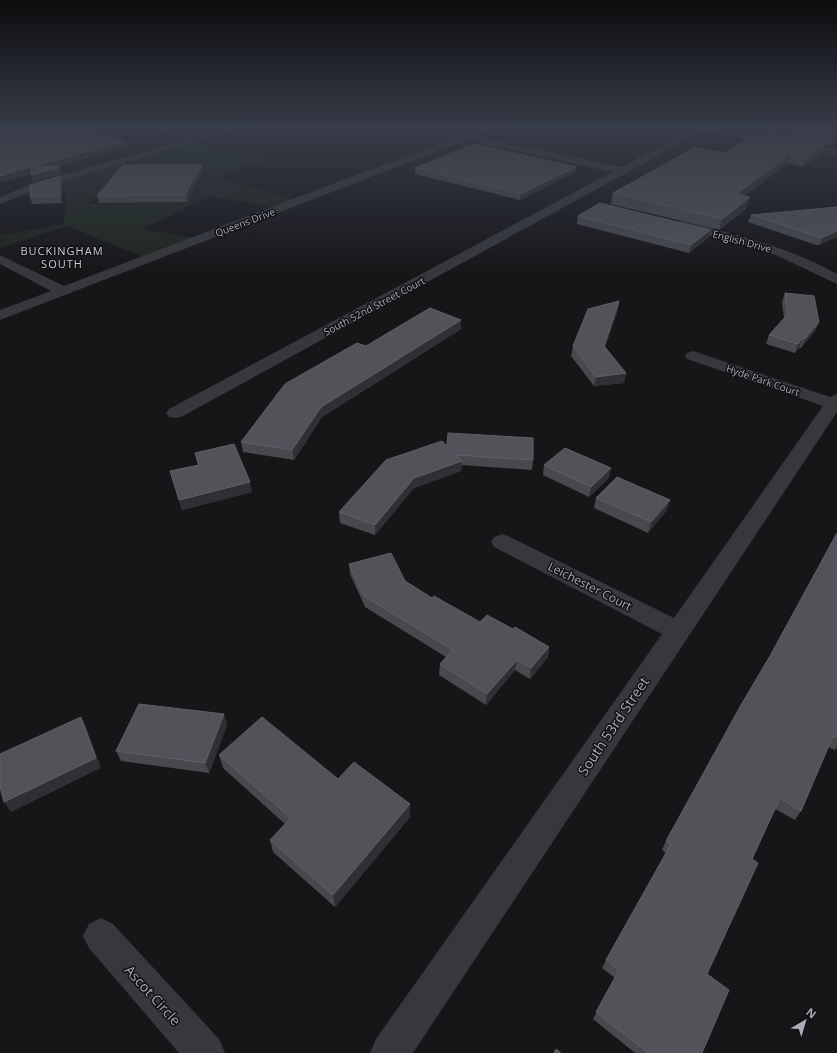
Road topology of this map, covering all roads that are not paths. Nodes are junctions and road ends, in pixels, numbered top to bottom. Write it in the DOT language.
graph roads {
  1 [pos="66,177"];
  2 [pos="362,177"];
  3 [pos="612,177"];
  4 [pos="572,199"];
  5 [pos="0,201"];
  6 [pos="587,202"];
  7 [pos="671,223"];
  8 [pos="0,259"];
  9 [pos="837,263"];
  10 [pos="816,267"];
  11 [pos="837,280"];
  12 [pos="63,291"];
  13 [pos="0,315"];
  14 [pos="693,356"];
  15 [pos="835,401"];
  16 [pos="175,413"];
  17 [pos="502,542"];
  18 [pos="678,631"];
  19 [pos="101,936"];
  20 [pos="205,1053"];
  21 [pos="390,1053"];
  1 -- 5 [label="street"];
  2 -- 12 [label="street, Queens Drive"];
  3 -- 4 [label="street, South 52nd Street Court"];
  4 -- 6 [label="street"];
  4 -- 16 [label="street, South 52nd Street Court"];
  7 -- 10 [label="street, English Drive"];
  8 -- 12 [label="street"];
  9 -- 10 [label="street"];
  10 -- 11 [label="street"];
  12 -- 13 [label="street, Queens Drive"];
  14 -- 15 [label="street, Hyde Park Court"];
  15 -- 18 [label="street, South 53rd Street"];
  17 -- 18 [label="street, Leichester Court"];
  18 -- 21 [label="street, South 53rd Street"];
  19 -- 20 [label="street, Ascot Circle"];
}
